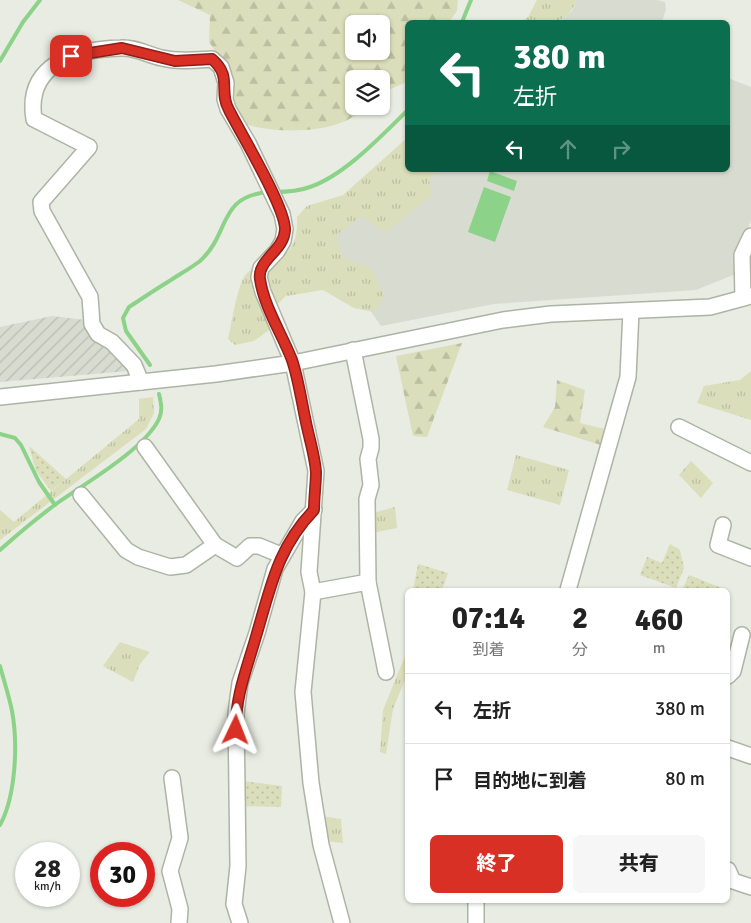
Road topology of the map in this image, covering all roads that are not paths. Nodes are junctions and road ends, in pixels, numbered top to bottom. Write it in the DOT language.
graph roads {
  1 [pos="751,236"];
  2 [pos="747,297"];
  3 [pos="631,311"];
  4 [pos="353,350"];
  5 [pos="293,363"];
  6 [pos="141,382"];
  7 [pos="0,398"];
  8 [pos="679,427"];
  9 [pos="144,447"];
  10 [pos="751,464"];
  11 [pos="81,495"];
  12 [pos="314,510"];
  13 [pos="723,525"];
  14 [pos="215,545"];
  15 [pos="281,555"];
  16 [pos="751,558"];
  17 [pos="368,582"];
  18 [pos="569,588"];
  19 [pos="313,592"];
  20 [pos="742,635"];
  21 [pos="386,672"];
  22 [pos="730,674"];
  23 [pos="730,749"];
  24 [pos="751,756"];
  25 [pos="172,778"];
  26 [pos="730,874"];
  27 [pos="751,887"];
  28 [pos="476,903"];
  29 [pos="179,923"];
  30 [pos="240,923"];
  31 [pos="342,923"];
  32 [pos="476,923"];
  1 -- 2 [label="street"];
  2 -- 3 [label="street"];
  3 -- 4 [label="street"];
  3 -- 18 [label="street"];
  4 -- 5 [label="street"];
  4 -- 17 [label="street"];
  5 -- 6 [label="street"];
  5 -- 6 [label="street"];
  5 -- 12 [label="street"];
  6 -- 7 [label="street"];
  8 -- 10 [label="street"];
  9 -- 14 [label="street"];
  11 -- 14 [label="street"];
  12 -- 15 [label="street"];
  12 -- 19 [label="street"];
  13 -- 16 [label="street"];
  14 -- 15 [label="street"];
  15 -- 30 [label="street"];
  17 -- 19 [label="street"];
  17 -- 21 [label="street"];
  19 -- 31 [label="street"];
  20 -- 22 [label="street"];
  23 -- 24 [label="street"];
  25 -- 29 [label="street"];
  26 -- 27 [label="street"];
  28 -- 32 [label="street"];
}
